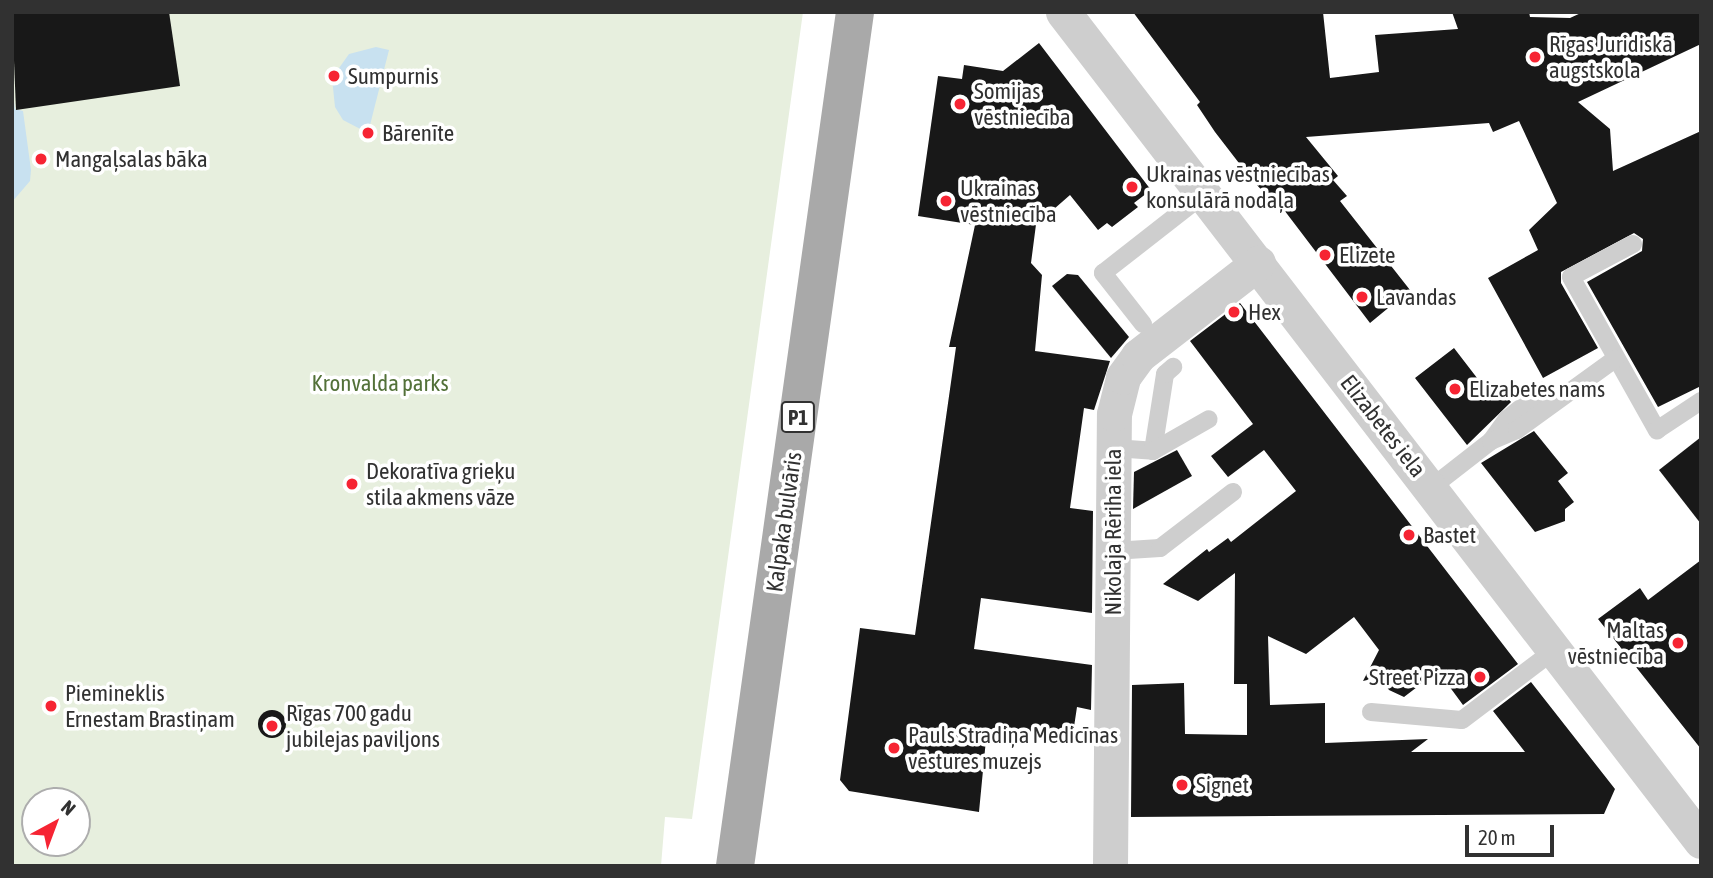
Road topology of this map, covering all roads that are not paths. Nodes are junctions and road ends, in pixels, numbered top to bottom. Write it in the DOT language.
graph roads {
  1 [pos="855,12"];
  2 [pos="1063,12"];
  3 [pos="1204,194"];
  4 [pos="1633,244"];
  5 [pos="1258,263"];
  6 [pos="1143,324"];
  7 [pos="1615,359"];
  8 [pos="1172,367"];
  9 [pos="1542,391"];
  10 [pos="1701,401"];
  11 [pos="1209,419"];
  12 [pos="1490,441"];
  13 [pos="1114,448"];
  14 [pos="1153,451"];
  15 [pos="1432,487"];
  16 [pos="1233,492"];
  17 [pos="1113,551"];
  18 [pos="1556,649"];
  19 [pos="1371,712"];
  20 [pos="1701,841"];
  21 [pos="735,866"];
  22 [pos="1110,866"];
  1 -- 21 [label="main road, Kalpaka bulvāris / P1"];
  2 -- 3 [label="street, Elizabetes iela"];
  3 -- 5 [label="street, Elizabetes iela"];
  3 -- 6 [label="lane"];
  4 -- 7 [label="lane"];
  5 -- 13 [label="street, Nikolaja Rēriha iela"];
  5 -- 15 [label="street, Elizabetes iela"];
  7 -- 10 [label="lane"];
  7 -- 12 [label="lane"];
  8 -- 14 [label="lane"];
  9 -- 12 [label="lane"];
  11 -- 14 [label="lane"];
  12 -- 15 [label="lane"];
  13 -- 14 [label="lane"];
  13 -- 17 [label="street, Nikolaja Rēriha iela"];
  15 -- 18 [label="street, Elizabetes iela"];
  16 -- 17 [label="lane"];
  17 -- 22 [label="street, Nikolaja Rēriha iela"];
  18 -- 19 [label="lane"];
  18 -- 20 [label="street, Elizabetes iela"];
}
